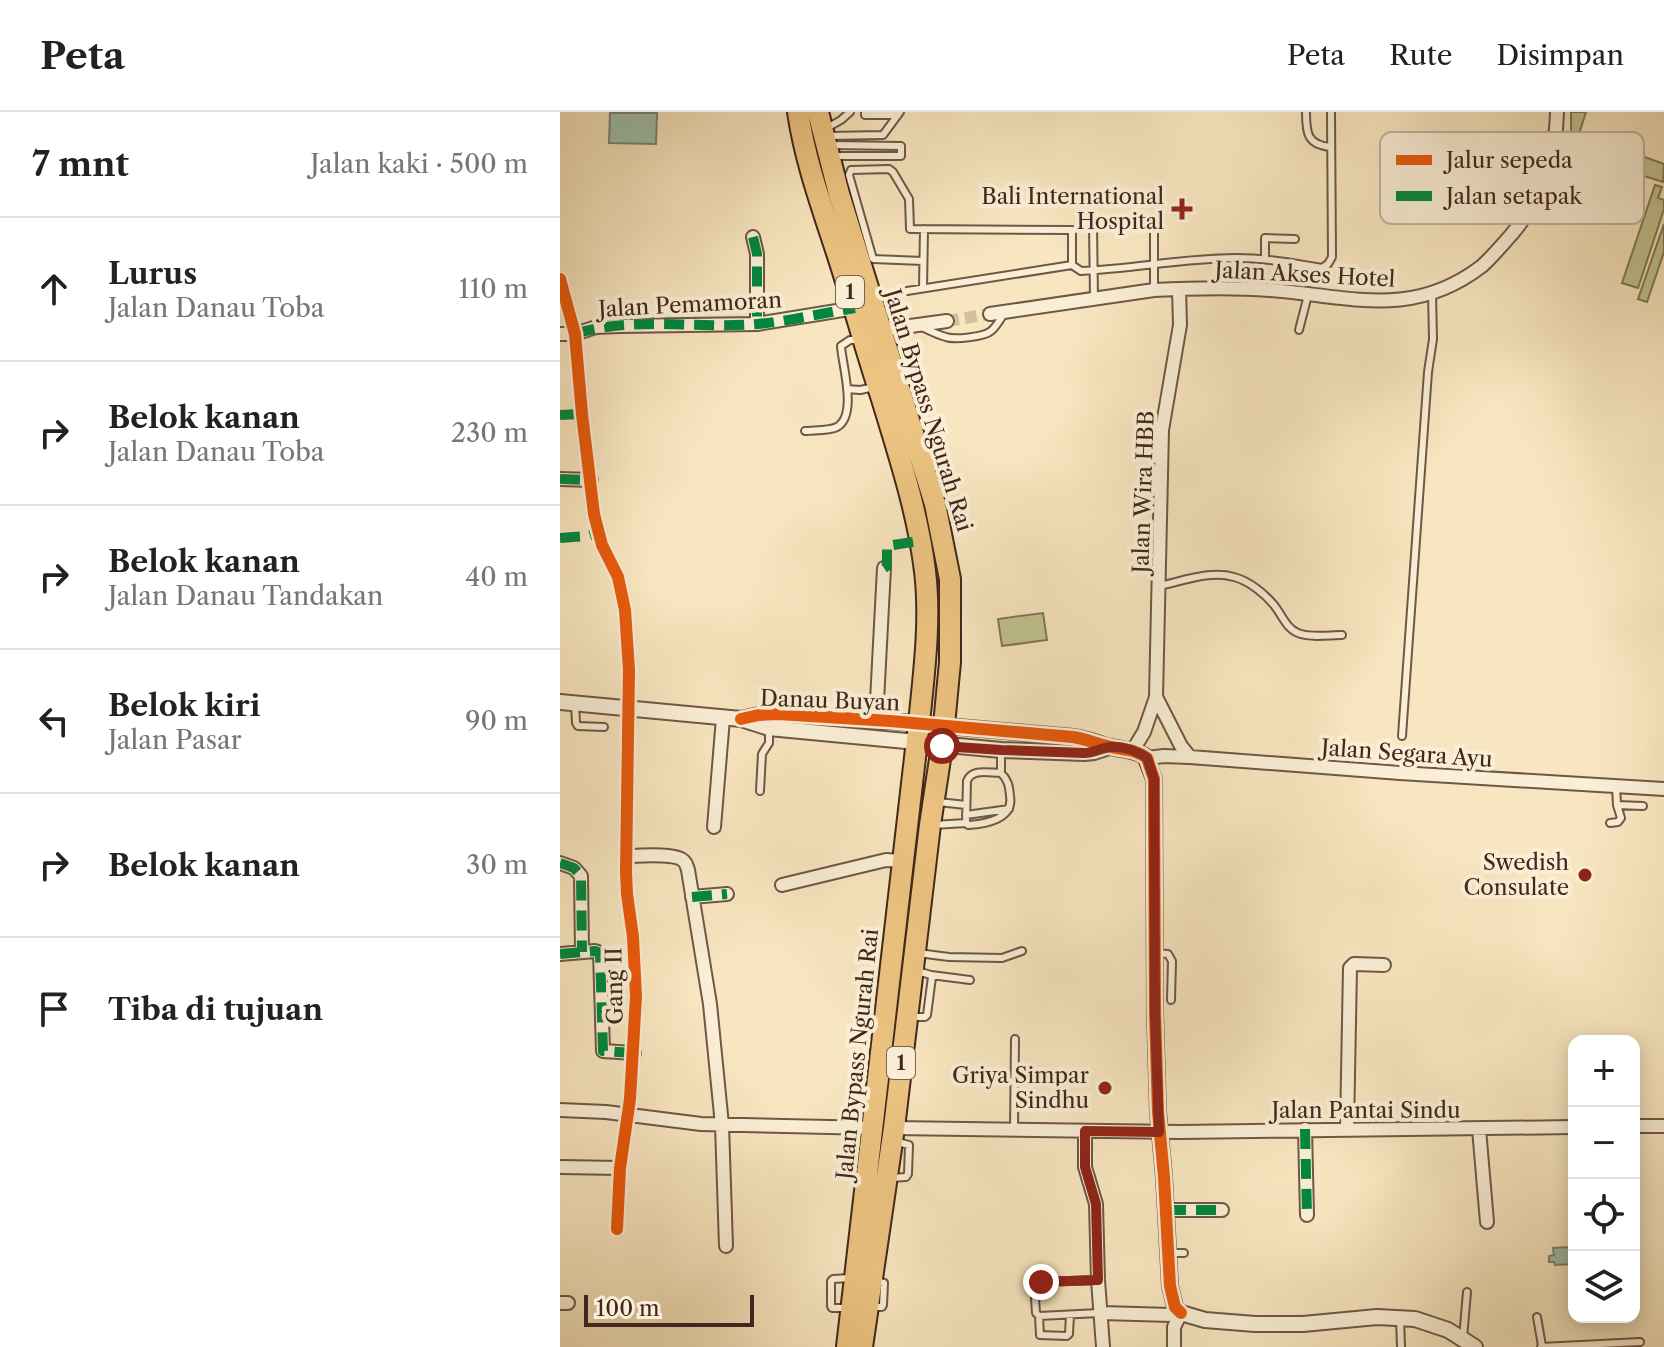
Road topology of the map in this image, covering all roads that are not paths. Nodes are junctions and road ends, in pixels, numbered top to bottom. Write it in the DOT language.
graph roads {
  1 [pos="798,112"];
  2 [pos="850,112"];
  3 [pos="865,112"];
  4 [pos="1306,112"];
  5 [pos="1331,112"];
  6 [pos="1557,112"];
  7 [pos="899,113"];
  8 [pos="1556,132"];
  9 [pos="823,136"];
  10 [pos="1331,147"];
  11 [pos="1520,224"];
  12 [pos="924,229"];
  13 [pos="753,237"];
  14 [pos="1295,239"];
  15 [pos="1265,258"];
  16 [pos="923,261"];
  17 [pos="1154,263"];
  18 [pos="1072,265"];
  19 [pos="1094,270"];
  20 [pos="560,279"];
  21 [pos="923,288"];
  22 [pos="1179,289"];
  23 [pos="1154,290"];
  24 [pos="907,291"];
  25 [pos="1432,293"];
  26 [pos="1308,295"];
  27 [pos="1094,298"];
  28 [pos="855,308"];
  29 [pos="1005,312"];
  30 [pos="990,314"];
  31 [pos="947,321"];
  32 [pos="757,324"];
  33 [pos="917,325"];
  34 [pos="1299,330"];
  35 [pos="560,334"];
  36 [pos="575,334"];
  37 [pos="872,335"];
  38 [pos="877,386"];
  39 [pos="847,389"];
  40 [pos="805,431"];
  41 [pos="914,469"];
  42 [pos="560,479"];
  43 [pos="591,480"];
  44 [pos="884,568"];
  45 [pos="1159,586"];
  46 [pos="1342,635"];
  47 [pos="1156,697"];
  48 [pos="568,703"];
  49 [pos="627,708"];
  50 [pos="723,718"];
  51 [pos="741,719"];
  52 [pos="876,720"];
  53 [pos="604,727"];
  54 [pos="769,728"];
  55 [pos="917,733"];
  56 [pos="943,736"];
  57 [pos="1402,736"];
  58 [pos="1109,747"];
  59 [pos="1001,750"];
  60 [pos="1133,750"];
  61 [pos="1190,757"];
  62 [pos="1147,758"];
  63 [pos="1001,773"];
  64 [pos="1616,786"];
  65 [pos="1664,789"];
  66 [pos="760,791"];
  67 [pos="934,801"];
  68 [pos="966,805"];
  69 [pos="1617,805"];
  70 [pos="1643,806"];
  71 [pos="966,819"];
  72 [pos="1610,823"];
  73 [pos="930,825"];
  74 [pos="714,827"];
  75 [pos="626,856"];
  76 [pos="903,861"];
  77 [pos="560,863"];
  78 [pos="782,885"];
  79 [pos="727,894"];
  80 [pos="692,897"];
  81 [pos="1022,951"];
  82 [pos="582,952"];
  83 [pos="1154,953"];
  84 [pos="560,954"];
  85 [pos="1384,965"];
  86 [pos="919,966"];
  87 [pos="970,980"];
  88 [pos="1171,1000"];
  89 [pos="1015,1039"];
  90 [pos="634,1053"];
  91 [pos="560,1110"];
  92 [pos="628,1115"];
  93 [pos="722,1125"];
  94 [pos="1640,1126"];
  95 [pos="1664,1126"];
  96 [pos="1568,1127"];
  97 [pos="1305,1129"];
  98 [pos="1347,1129"];
  99 [pos="1479,1129"];
  100 [pos="1014,1130"];
  101 [pos="1085,1131"];
  102 [pos="886,1132"];
  103 [pos="1159,1132"];
  104 [pos="560,1167"];
  105 [pos="620,1168"];
  106 [pos="1166,1210"];
  107 [pos="1222,1210"];
  108 [pos="1307,1215"];
  109 [pos="1487,1222"];
  110 [pos="617,1229"];
  111 [pos="726,1246"];
  112 [pos="1168,1253"];
  113 [pos="1184,1253"];
  114 [pos="864,1279"];
  115 [pos="1098,1280"];
  116 [pos="1467,1292"];
  117 [pos="860,1308"];
  118 [pos="1102,1313"];
  119 [pos="1181,1313"];
  120 [pos="1070,1315"];
  121 [pos="1039,1316"];
  122 [pos="1400,1317"];
  123 [pos="1537,1317"];
  124 [pos="1469,1342"];
  125 [pos="1640,1342"];
  126 [pos="1541,1346"];
  127 [pos="847,1347"];
  128 [pos="862,1347"];
  129 [pos="1103,1347"];
  130 [pos="1174,1347"];
  131 [pos="1401,1347"];
  1 -- 28 [label="highway, Jalan Bypass Ngurah Rai / 1"];
  2 -- 9 [label="lane"];
  3 -- 7 [label="lane"];
  4 -- 10 [label="lane"];
  5 -- 10 [label="lane"];
  6 -- 8 [label="street, Jalan Akses Hotel"];
  7 -- 9 [label="lane"];
  9 -- 9 [label="lane"];
  9 -- 37 [label="highway, Jalan Bypass Ngurah Rai / 1"];
  10 -- 15 [label="lane"];
  11 -- 25 [label="street, Jalan Akses Hotel"];
  12 -- 16 [label="lane"];
  12 -- 16 [label="lane"];
  12 -- 18 [label="lane"];
  13 -- 32 [label="street"];
  14 -- 15 [label="lane"];
  15 -- 17 [label="lane"];
  16 -- 21 [label="lane"];
  17 -- 19 [label="lane"];
  17 -- 19 [label="lane"];
  17 -- 23 [label="lane"];
  18 -- 19 [label="lane"];
  18 -- 21 [label="lane"];
  19 -- 27 [label="lane"];
  20 -- 36 [label="street, Gang II"];
  21 -- 24 [label="lane"];
  22 -- 23 [label="street, Jalan Akses Hotel"];
  22 -- 26 [label="street, Jalan Akses Hotel"];
  22 -- 45 [label="street, Jalan Wira HBB"];
  23 -- 27 [label="street, Jalan Akses Hotel"];
  25 -- 26 [label="street, Jalan Akses Hotel"];
  25 -- 57 [label="lane"];
  26 -- 34 [label="lane"];
  27 -- 29 [label="street, Jalan Akses Hotel"];
  28 -- 32 [label="street, Jalan Pemamoran"];
  28 -- 37 [label="highway, Jalan Bypass Ngurah Rai / 1"];
  29 -- 30 [label="street, Jalan Akses Hotel"];
  29 -- 33 [label="lane"];
  31 -- 33 [label="street"];
  32 -- 36 [label="street, Jalan Pemamoran"];
  33 -- 37 [label="street"];
  35 -- 36 [label="street, Jalan Pemamoran"];
  36 -- 43 [label="street, Gang II"];
  37 -- 38 [label="highway, Jalan Bypass Ngurah Rai / 1"];
  37 -- 39 [label="lane"];
  37 -- 41 [label="highway, Jalan Bypass Ngurah Rai / 1"];
  38 -- 39 [label="lane"];
  38 -- 41 [label="highway, Jalan Bypass Ngurah Rai / 1"];
  39 -- 40 [label="lane"];
  41 -- 55 [label="highway, Jalan Bypass Ngurah Rai / 1"];
  41 -- 56 [label="highway, Jalan Bypass Ngurah Rai / 1"];
  42 -- 43 [label="street"];
  43 -- 49 [label="street, Gang II"];
  44 -- 52 [label="street"];
  45 -- 46 [label="lane"];
  45 -- 47 [label="street, Jalan Wira HBB"];
  47 -- 60 [label="street, Jalan Wira HBB"];
  47 -- 61 [label="street, Jalan Wira HBB"];
  48 -- 49 [label="street, Danau Buyan"];
  48 -- 53 [label="lane"];
  49 -- 50 [label="street, Danau Buyan"];
  49 -- 75 [label="street, Gang II"];
  50 -- 51 [label="street, Danau Buyan"];
  50 -- 74 [label="street"];
  51 -- 52 [label="street, Danau Buyan"];
  51 -- 54 [label="street, Danau Buyan"];
  52 -- 55 [label="street, Danau Buyan"];
  54 -- 55 [label="street, Danau Buyan"];
  54 -- 66 [label="lane"];
  55 -- 56 [label="street"];
  55 -- 76 [label="highway, Jalan Bypass Ngurah Rai / 1"];
  56 -- 58 [label="street"];
  56 -- 59 [label="street"];
  56 -- 67 [label="highway, Jalan Bypass Ngurah Rai / 1"];
  58 -- 59 [label="street"];
  58 -- 60 [label="street"];
  59 -- 63 [label="lane"];
  60 -- 62 [label="street"];
  61 -- 62 [label="street, Jalan Segara Ayu"];
  61 -- 64 [label="street, Jalan Segara Ayu"];
  62 -- 83 [label="street"];
  63 -- 68 [label="lane"];
  63 -- 71 [label="lane"];
  64 -- 65 [label="street, Jalan Segara Ayu"];
  64 -- 69 [label="lane"];
  67 -- 68 [label="lane"];
  67 -- 73 [label="highway, Jalan Bypass Ngurah Rai / 1"];
  68 -- 71 [label="lane"];
  69 -- 70 [label="lane"];
  69 -- 72 [label="lane"];
  71 -- 73 [label="lane"];
  73 -- 86 [label="highway, Jalan Bypass Ngurah Rai / 1"];
  75 -- 80 [label="street"];
  75 -- 90 [label="street, Gang II"];
  76 -- 78 [label="street"];
  76 -- 102 [label="highway, Jalan Bypass Ngurah Rai / 1"];
  77 -- 82 [label="street"];
  79 -- 80 [label="street"];
  80 -- 93 [label="street"];
  81 -- 86 [label="lane"];
  82 -- 84 [label="street"];
  82 -- 90 [label="street"];
  83 -- 88 [label="lane"];
  83 -- 103 [label="street"];
  85 -- 98 [label="street"];
  86 -- 87 [label="lane"];
  86 -- 102 [label="highway, Jalan Bypass Ngurah Rai / 1"];
  89 -- 100 [label="lane"];
  90 -- 92 [label="street, Gang II"];
  91 -- 92 [label="street, Jalan Pantai Sindu"];
  92 -- 93 [label="street, Jalan Pantai Sindu"];
  92 -- 105 [label="street, Gang II"];
  93 -- 102 [label="street, Jalan Pantai Sindu"];
  93 -- 111 [label="street"];
  94 -- 95 [label="street"];
  96 -- 99 [label="street, Jalan Pantai Sindu"];
  97 -- 98 [label="street, Jalan Pantai Sindu"];
  97 -- 103 [label="street, Jalan Pantai Sindu"];
  97 -- 108 [label="street"];
  98 -- 99 [label="street, Jalan Pantai Sindu"];
  99 -- 109 [label="street"];
  100 -- 101 [label="street, Jalan Pantai Sindu"];
  100 -- 102 [label="street, Jalan Pantai Sindu"];
  101 -- 103 [label="street, Jalan Pantai Sindu"];
  101 -- 115 [label="street"];
  102 -- 114 [label="highway, Jalan Bypass Ngurah Rai / 1"];
  102 -- 114 [label="highway, Jalan Bypass Ngurah Rai / 1"];
  103 -- 106 [label="street"];
  104 -- 105 [label="street"];
  105 -- 110 [label="street, Gang II"];
  106 -- 107 [label="street"];
  106 -- 112 [label="street"];
  112 -- 113 [label="lane"];
  112 -- 119 [label="street"];
  114 -- 117 [label="highway, Jalan Bypass Ngurah Rai / 1"];
  114 -- 117 [label="lane"];
  115 -- 118 [label="street"];
  115 -- 121 [label="lane"];
  116 -- 124 [label="lane"];
  117 -- 127 [label="highway, Jalan Bypass Ngurah Rai / 1"];
  117 -- 128 [label="highway, Jalan Bypass Ngurah Rai / 1"];
  118 -- 119 [label="street"];
  118 -- 120 [label="lane"];
  118 -- 129 [label="street"];
  119 -- 122 [label="street"];
  119 -- 130 [label="street"];
  120 -- 121 [label="lane"];
  120 -- 121 [label="lane"];
  122 -- 124 [label="street"];
  122 -- 131 [label="lane"];
  123 -- 126 [label="lane"];
  125 -- 126 [label="lane"];
}
